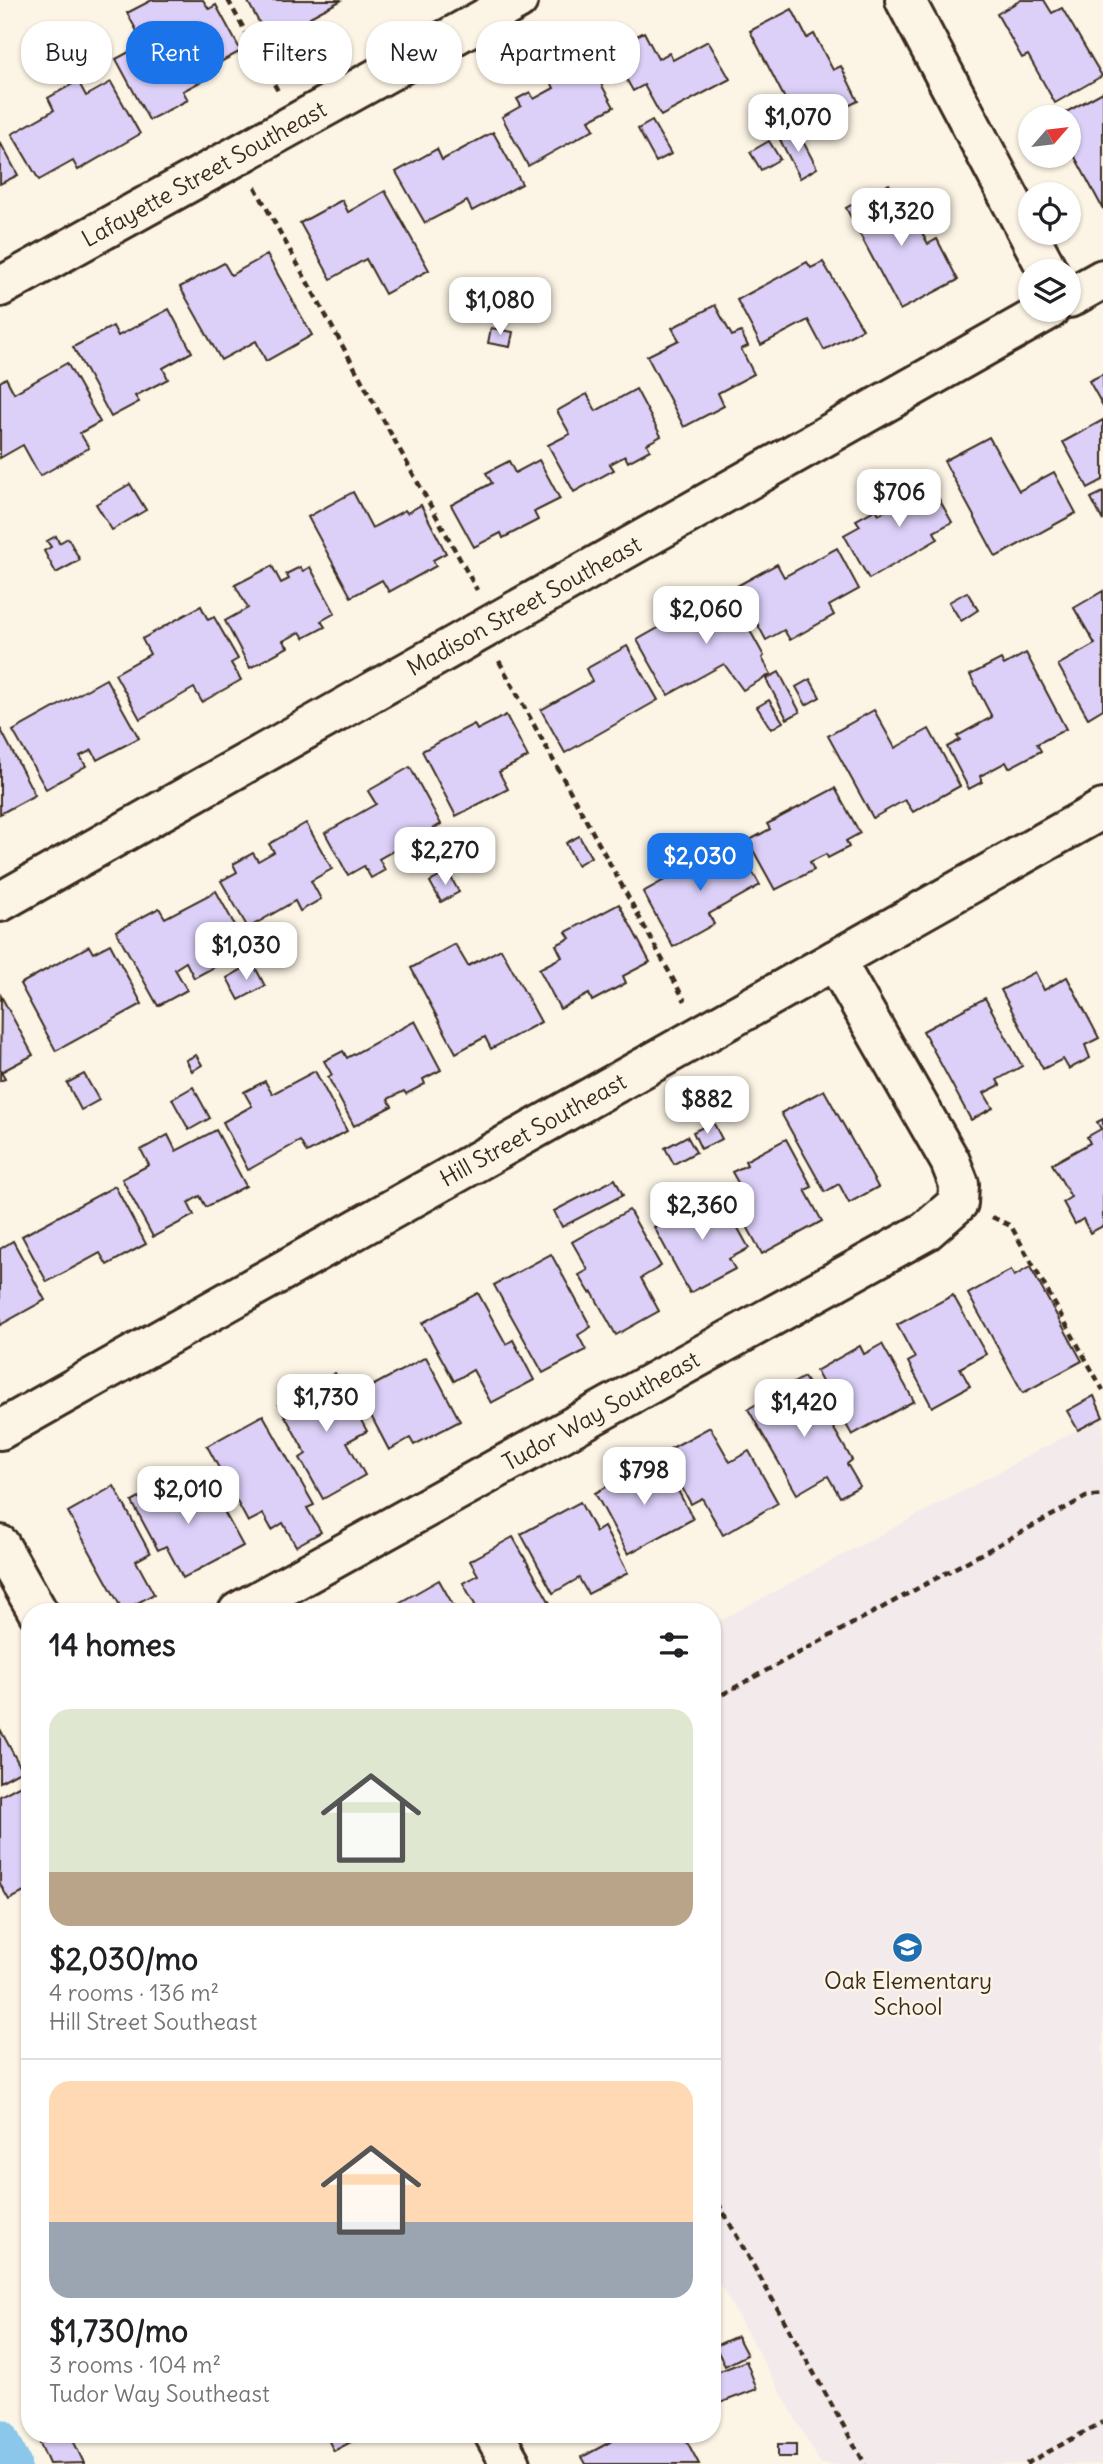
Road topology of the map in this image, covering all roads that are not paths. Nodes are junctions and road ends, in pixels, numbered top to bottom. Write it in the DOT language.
graph roads {
  1 [pos="518,0"];
  2 [pos="905,0"];
  3 [pos="1042,259"];
  4 [pos="1103,279"];
  5 [pos="0,287"];
  6 [pos="1081,291"];
  7 [pos="1028,322"];
  8 [pos="1103,809"];
  9 [pos="0,902"];
  10 [pos="835,960"];
  11 [pos="0,1430"];
  12 [pos="0,1545"];
  13 [pos="33,1603"];
  14 [pos="255,1603"];
  15 [pos="499,2443"];
  16 [pos="511,2464"];
  1 -- 5 [label="street, Lafayette Street Southeast"];
  2 -- 3 [label="street"];
  4 -- 6 [label="street"];
  7 -- 9 [label="street, Madison Street Southeast"];
  8 -- 10 [label="street, Hill Street Southeast"];
  10 -- 11 [label="street, Hill Street Southeast"];
  10 -- 14 [label="street, Tudor Way Southeast"];
  12 -- 13 [label="street"];
  15 -- 16 [label="street"];
}
